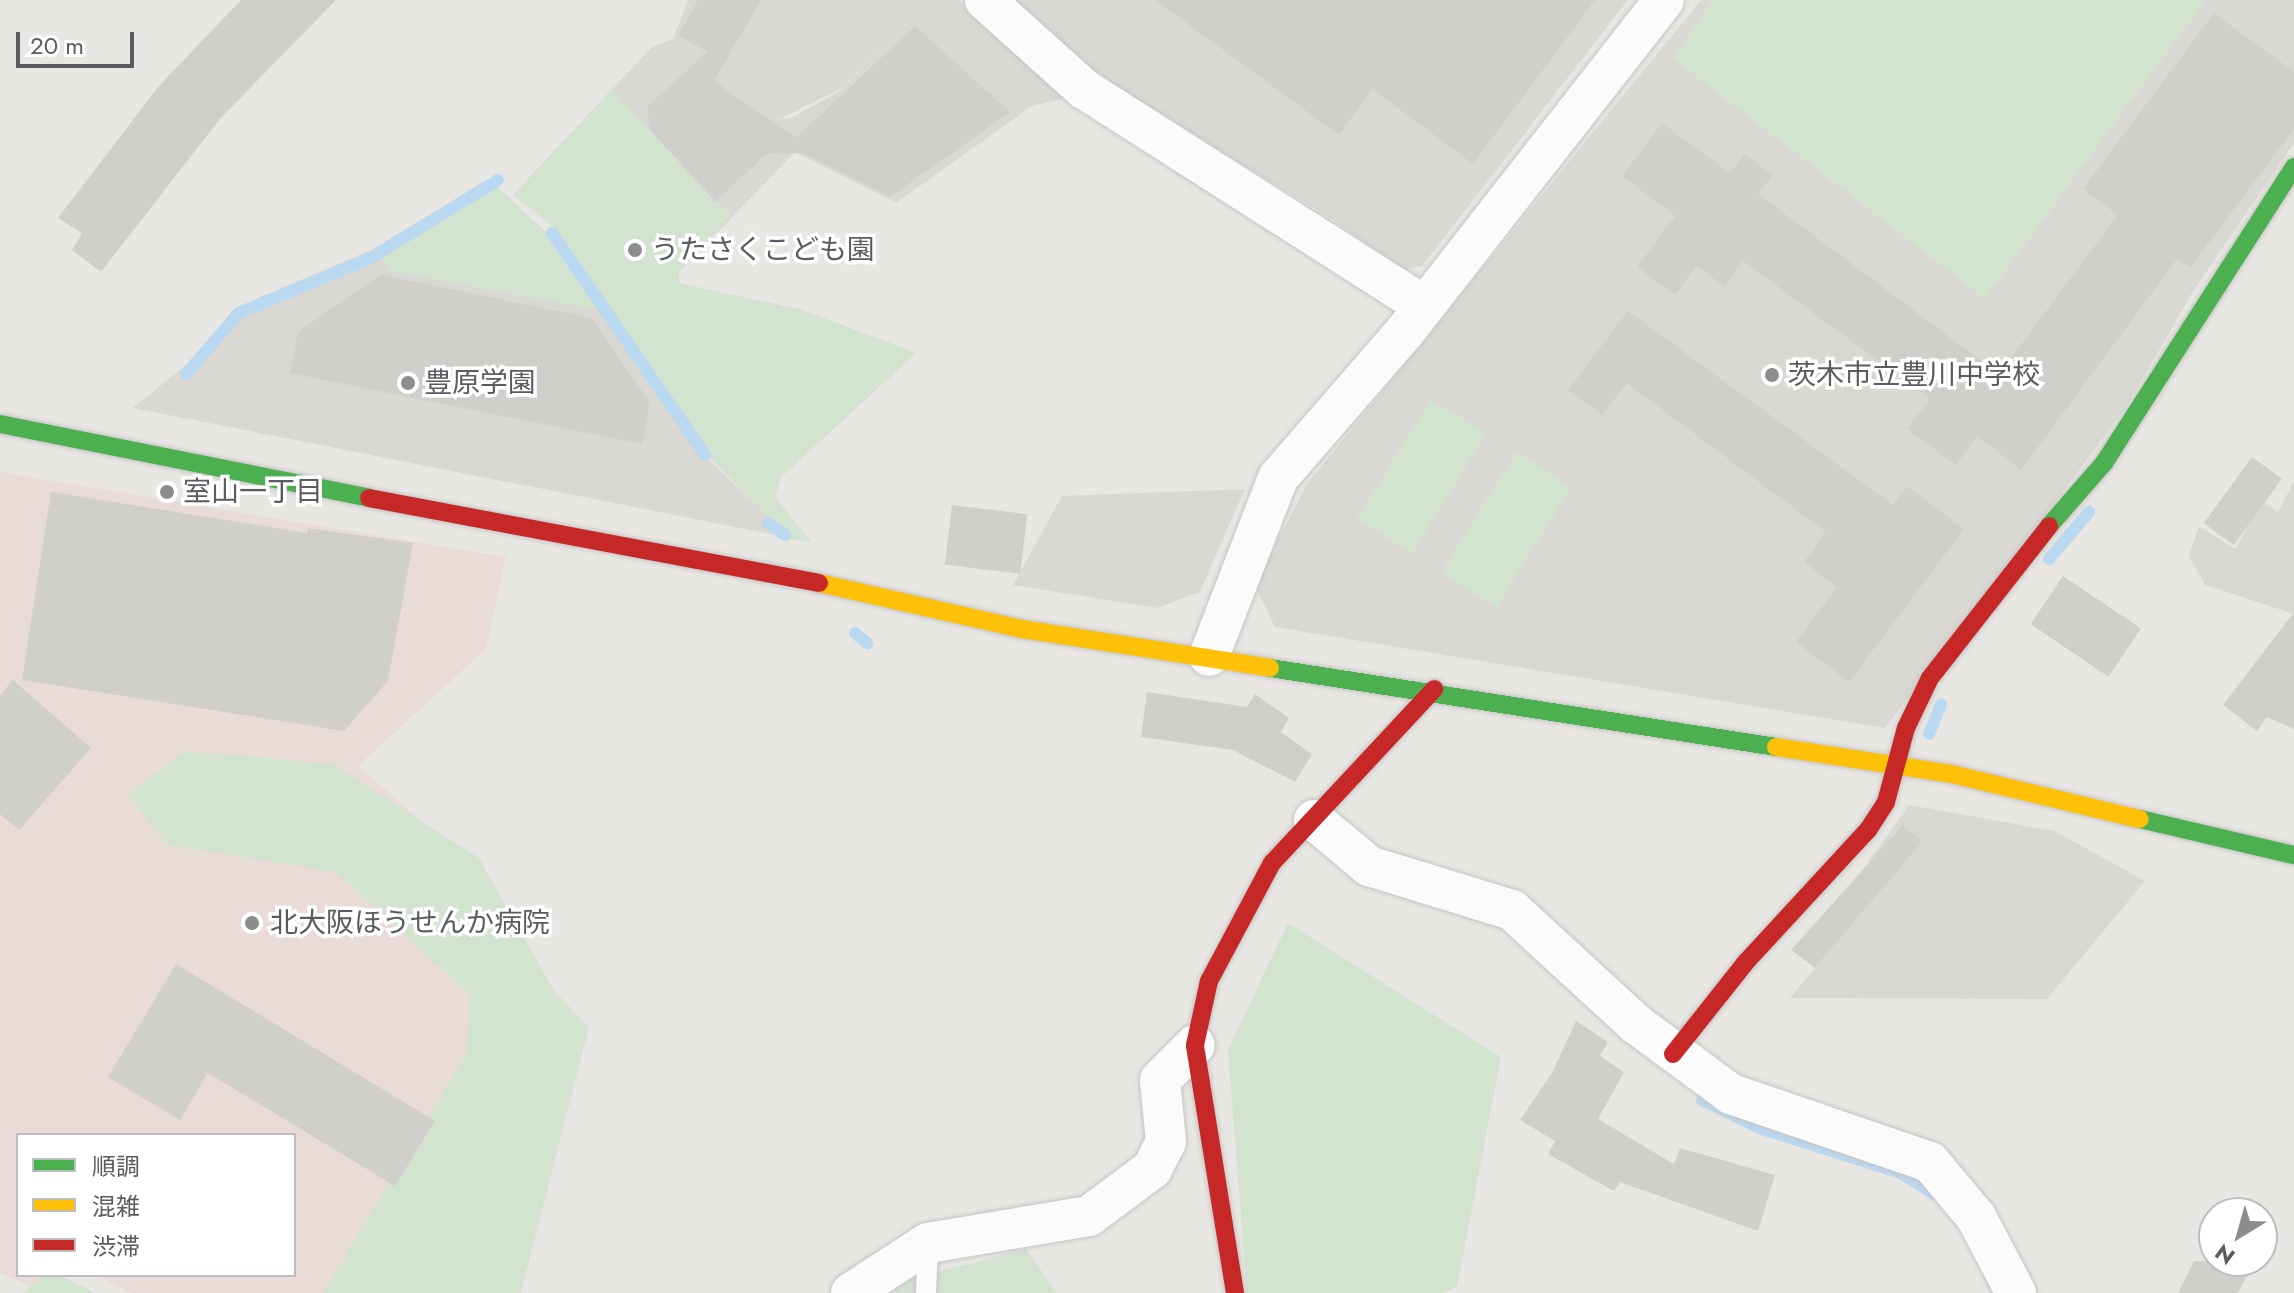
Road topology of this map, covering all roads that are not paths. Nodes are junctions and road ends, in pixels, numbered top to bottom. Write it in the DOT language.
graph roads {
  1 [pos="985,0"];
  2 [pos="1664,0"];
  3 [pos="2294,167"];
  4 [pos="1424,306"];
  5 [pos="0,424"];
  6 [pos="1209,656"];
  7 [pos="1434,689"];
  8 [pos="1896,765"];
  9 [pos="1314,820"];
  10 [pos="2294,855"];
  11 [pos="1195,1045"];
  12 [pos="1673,1054"];
  13 [pos="928,1243"];
  14 [pos="851,1293"];
  15 [pos="926,1293"];
  16 [pos="1235,1293"];
  17 [pos="2016,1293"];
  1 -- 4 [label="street"];
  2 -- 4 [label="street"];
  3 -- 8 [label="street"];
  4 -- 6 [label="street"];
  5 -- 6 [label="street"];
  6 -- 7 [label="street"];
  7 -- 8 [label="street"];
  7 -- 9 [label="street"];
  8 -- 10 [label="street"];
  8 -- 12 [label="street"];
  9 -- 11 [label="street"];
  9 -- 12 [label="street"];
  11 -- 13 [label="street"];
  11 -- 16 [label="street"];
  12 -- 17 [label="street"];
  13 -- 14 [label="street"];
  13 -- 15 [label="lane"];
}
